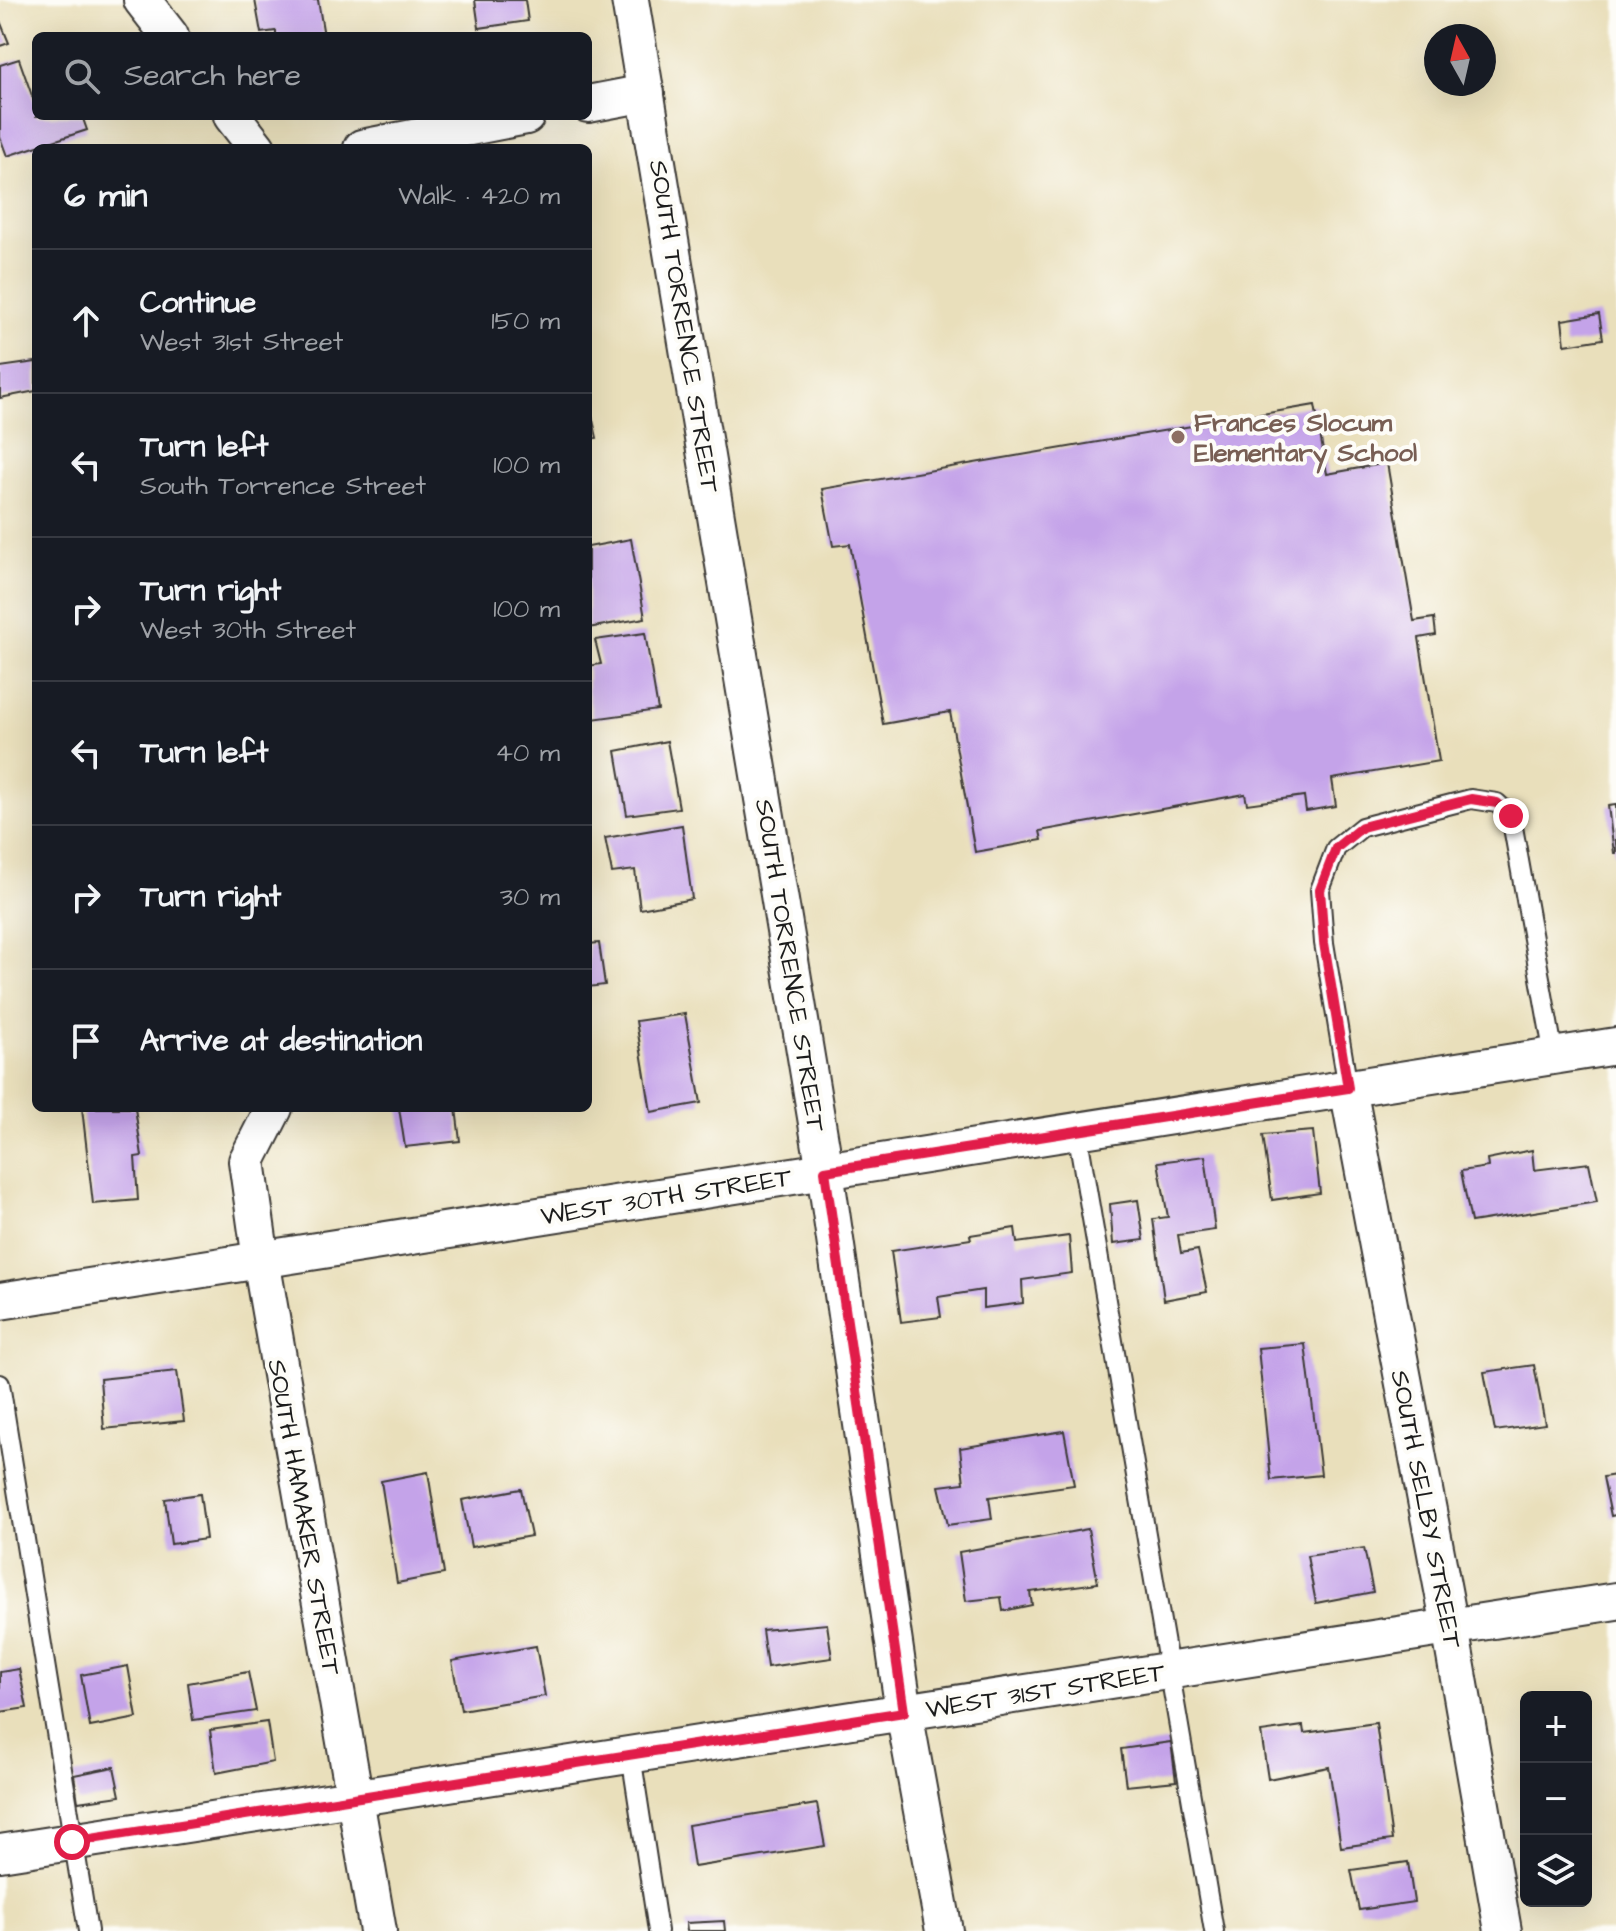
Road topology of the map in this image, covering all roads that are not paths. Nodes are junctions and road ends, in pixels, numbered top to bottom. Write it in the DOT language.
graph roads {
  1 [pos="142,0"];
  2 [pos="630,0"];
  3 [pos="167,32"];
  4 [pos="646,93"];
  5 [pos="592,103"];
  6 [pos="235,120"];
  7 [pos="506,120"];
  8 [pos="254,144"];
  9 [pos="382,144"];
  10 [pos="1616,1046"];
  11 [pos="1554,1056"];
  12 [pos="1348,1088"];
  13 [pos="272,1112"];
  14 [pos="1077,1131"];
  15 [pos="825,1171"];
  16 [pos="261,1260"];
  17 [pos="0,1301"];
  18 [pos="0,1384"];
  19 [pos="1616,1601"];
  20 [pos="1450,1627"];
  21 [pos="1170,1671"];
  22 [pos="904,1712"];
  23 [pos="631,1755"];
  24 [pos="353,1798"];
  25 [pos="72,1842"];
  26 [pos="0,1853"];
  27 [pos="88,1931"];
  28 [pos="378,1931"];
  29 [pos="658,1931"];
  30 [pos="944,1931"];
  31 [pos="1214,1931"];
  32 [pos="1503,1931"];
  1 -- 3 [label="street"];
  2 -- 4 [label="street, SOUTH TORRENCE STREET"];
  4 -- 5 [label="street"];
  4 -- 15 [label="street, SOUTH TORRENCE STREET"];
  6 -- 8 [label="street"];
  7 -- 9 [label="street"];
  10 -- 11 [label="street, WEST 30TH STREET"];
  11 -- 12 [label="street, WEST 30TH STREET"];
  11 -- 12 [label="lane"];
  12 -- 14 [label="street, WEST 30TH STREET"];
  12 -- 20 [label="street, SOUTH SELBY STREET"];
  13 -- 16 [label="street, SOUTH HAMAKER STREET"];
  14 -- 15 [label="street, WEST 30TH STREET"];
  14 -- 21 [label="lane"];
  15 -- 16 [label="street, WEST 30TH STREET"];
  15 -- 22 [label="street, SOUTH TORRENCE STREET"];
  16 -- 17 [label="street, WEST 30TH STREET"];
  16 -- 24 [label="street, SOUTH HAMAKER STREET"];
  18 -- 25 [label="lane"];
  19 -- 20 [label="street, WEST 31ST STREET"];
  20 -- 21 [label="street, WEST 31ST STREET"];
  20 -- 32 [label="street, SOUTH SELBY STREET"];
  21 -- 22 [label="street, WEST 31ST STREET"];
  21 -- 31 [label="lane"];
  22 -- 23 [label="street, WEST 31ST STREET"];
  22 -- 30 [label="street, SOUTH TORRENCE STREET"];
  23 -- 24 [label="street, WEST 31ST STREET"];
  23 -- 29 [label="lane"];
  24 -- 25 [label="street, WEST 31ST STREET"];
  24 -- 28 [label="street, SOUTH HAMAKER STREET"];
  25 -- 26 [label="street, WEST 31ST STREET"];
  25 -- 27 [label="lane"];
}
